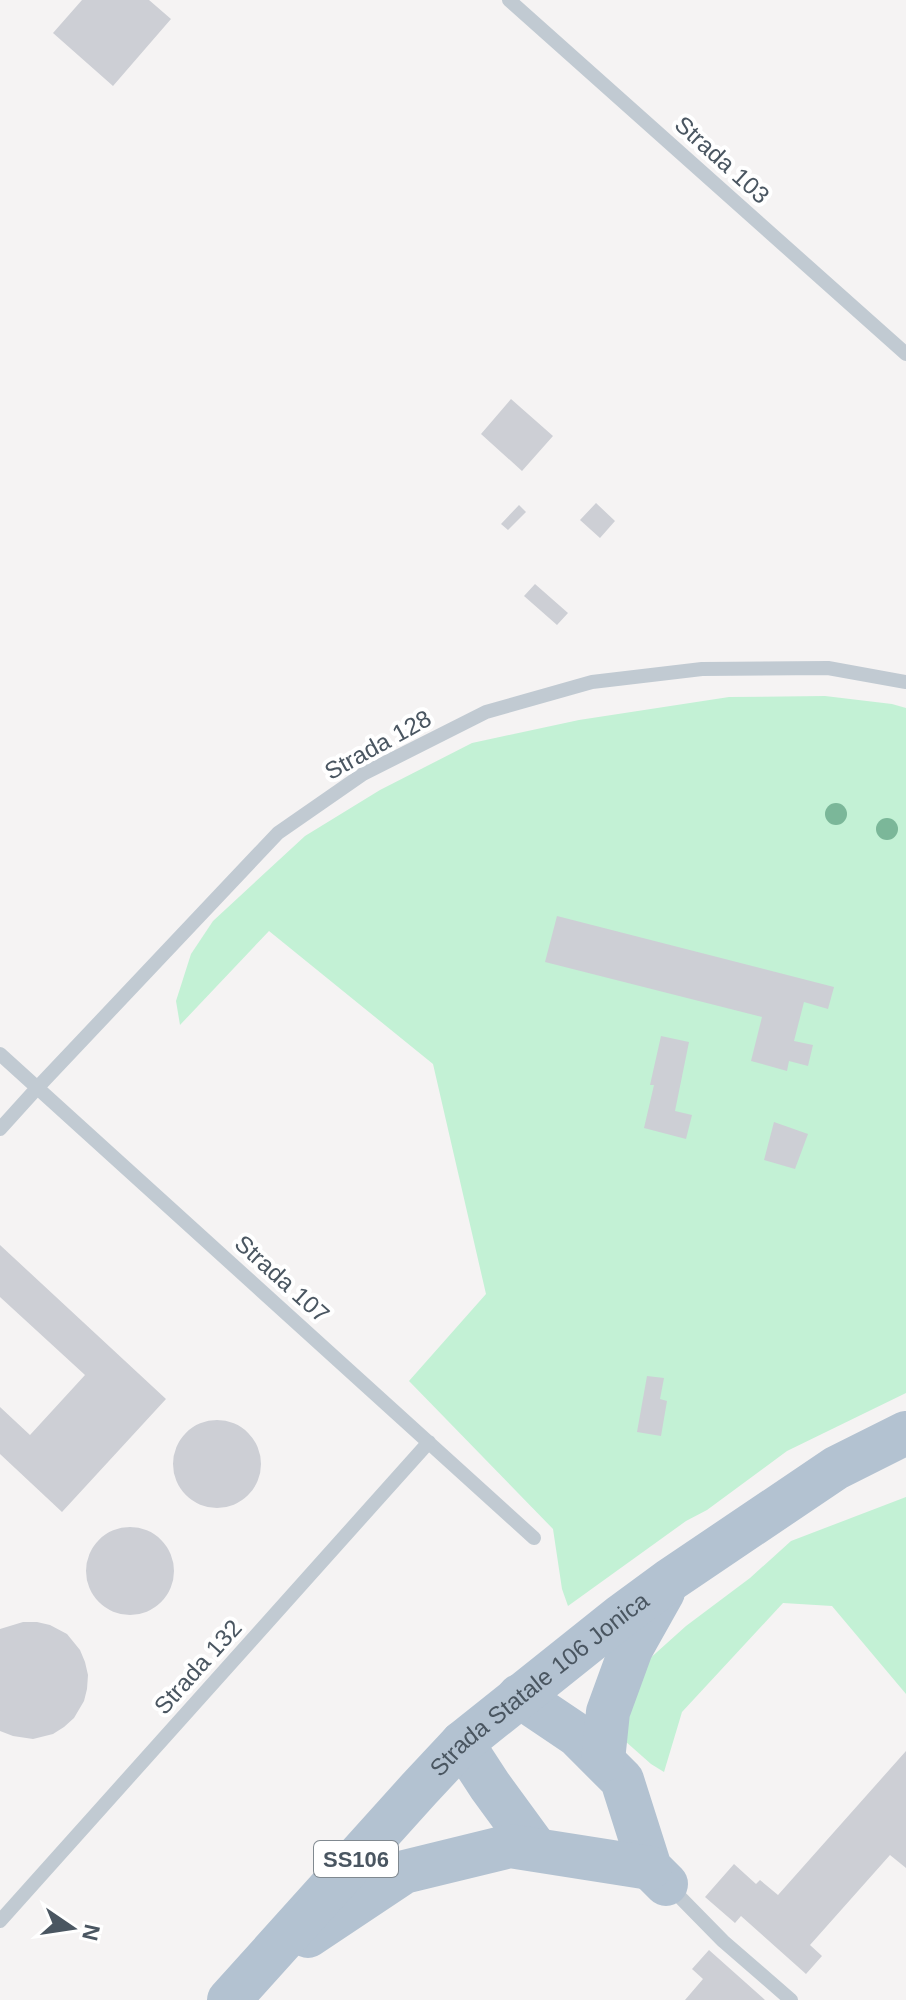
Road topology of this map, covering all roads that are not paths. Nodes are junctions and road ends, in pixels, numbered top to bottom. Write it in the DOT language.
graph roads {
  1 [pos="509,0"];
  2 [pos="906,354"];
  3 [pos="906,682"];
  4 [pos="0,1054"];
  5 [pos="38,1087"];
  6 [pos="0,1129"];
  7 [pos="906,1433"];
  8 [pos="429,1442"];
  9 [pos="534,1538"];
  10 [pos="670,1580"];
  11 [pos="519,1696"];
  12 [pos="462,1743"];
  13 [pos="603,1760"];
  14 [pos="536,1849"];
  15 [pos="658,1876"];
  16 [pos="0,1921"];
  17 [pos="239,1988"];
  18 [pos="791,2000"];
  1 -- 2 [label="lane, Strada 103"];
  3 -- 5 [label="lane, Strada 128"];
  4 -- 5 [label="lane, Strada 107"];
  5 -- 6 [label="lane, Strada 128"];
  5 -- 8 [label="lane, Strada 107"];
  7 -- 10 [label="main road, Strada Statale 106 Jonica / SS106"];
  8 -- 9 [label="lane, Strada 107"];
  8 -- 16 [label="lane, Strada 132"];
  10 -- 11 [label="main road, Strada Statale 106 Jonica / SS106"];
  10 -- 13 [label="main road"];
  11 -- 12 [label="main road, Strada Statale 106 Jonica / SS106"];
  11 -- 13 [label="main road"];
  12 -- 14 [label="main road"];
  12 -- 17 [label="main road, Strada Statale 106 Jonica / SS106"];
  13 -- 15 [label="main road"];
  14 -- 15 [label="main road"];
  14 -- 17 [label="main road"];
  15 -- 18 [label="lane"];
}
